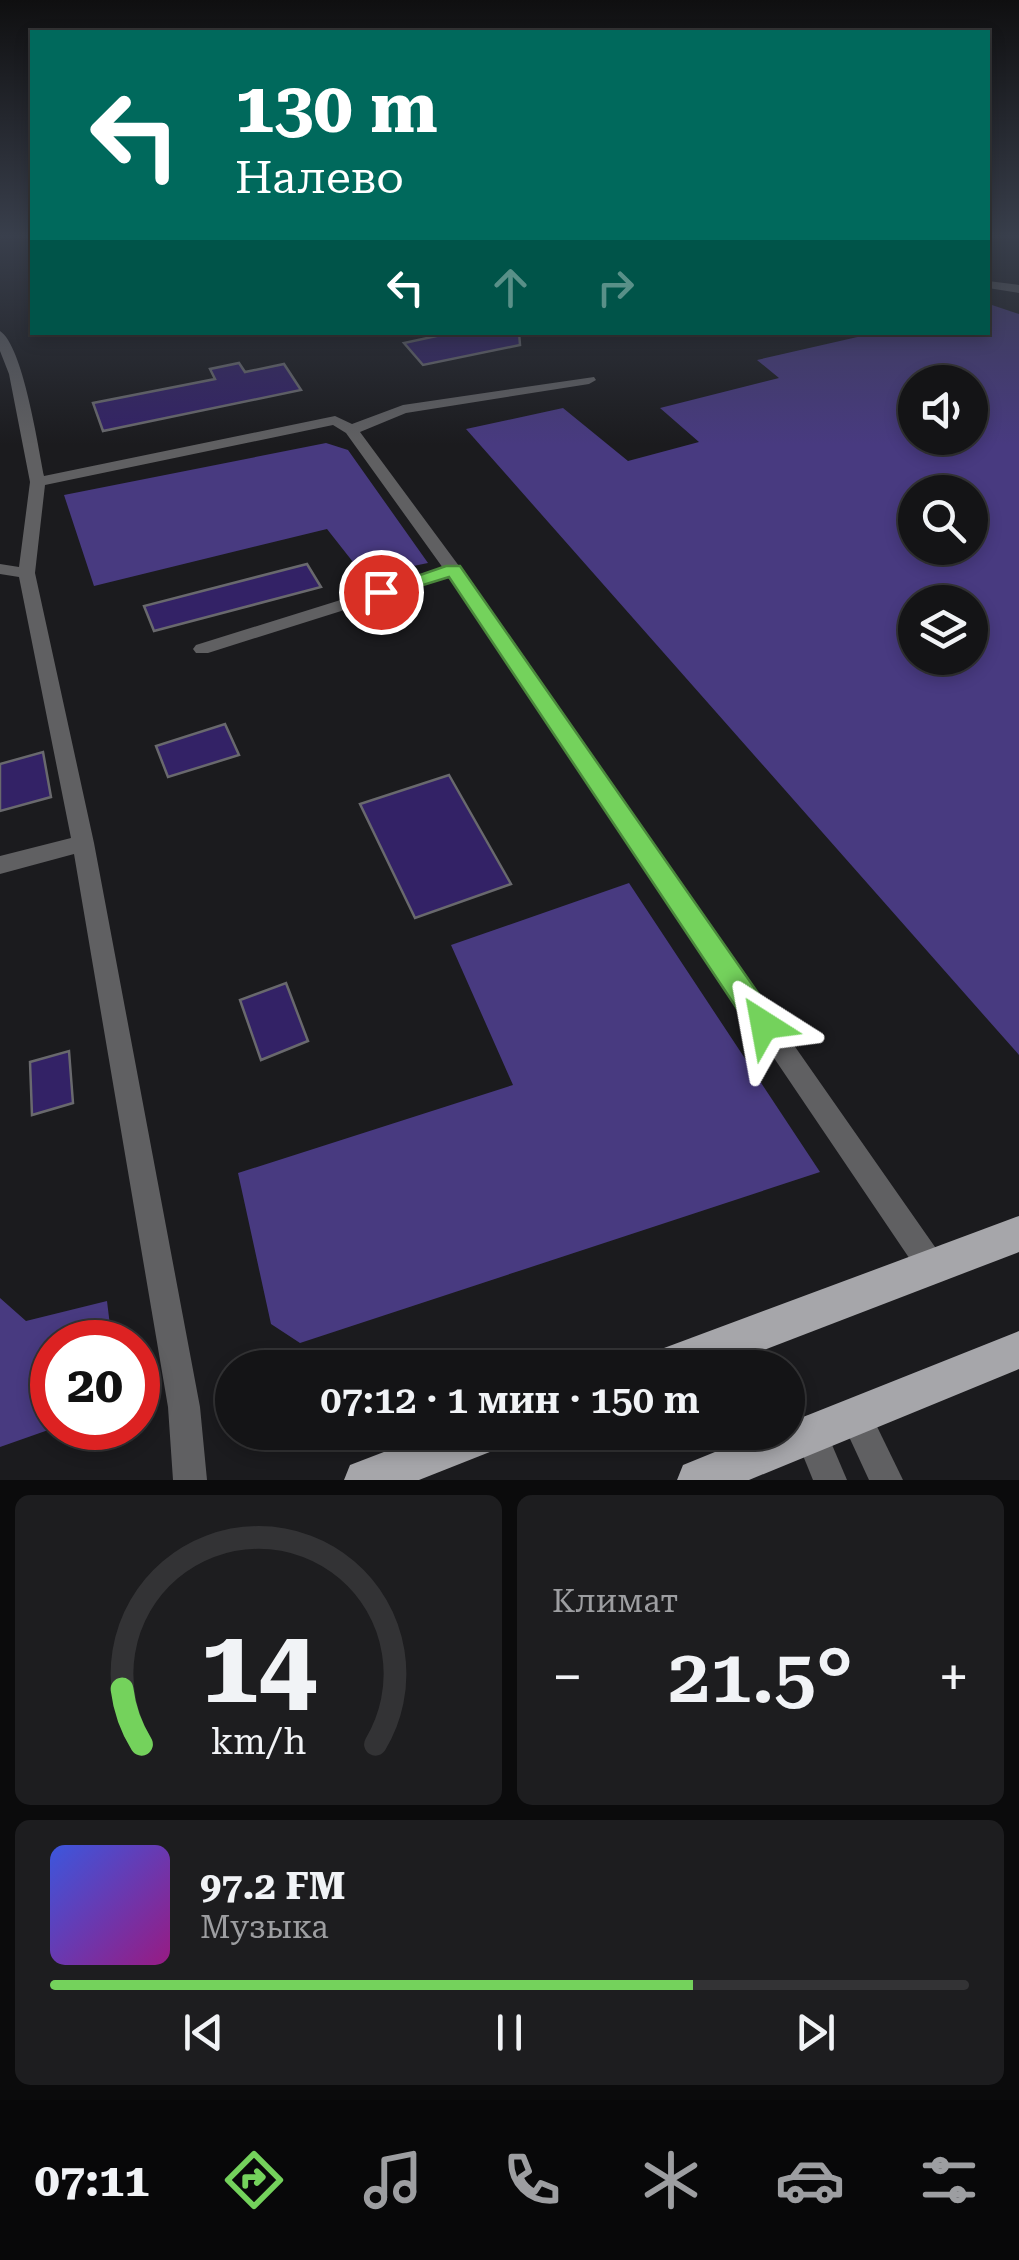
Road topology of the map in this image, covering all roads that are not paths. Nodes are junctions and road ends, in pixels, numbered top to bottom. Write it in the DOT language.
graph roads {
  1 [pos="0,335"];
  2 [pos="590,380"];
  3 [pos="351,430"];
  4 [pos="38,482"];
  5 [pos="0,569"];
  6 [pos="453,570"];
  7 [pos="27,573"];
  8 [pos="202,648"];
  9 [pos="83,842"];
  10 [pos="0,865"];
  11 [pos="1019,1234"];
  12 [pos="932,1267"];
  13 [pos="712,1350"];
  14 [pos="1019,1350"];
  15 [pos="854,1415"];
  16 [pos="809,1432"];
  17 [pos="443,1450"];
  18 [pos="190,1480"];
  19 [pos="364,1480"];
  20 [pos="698,1480"];
  21 [pos="830,1480"];
  22 [pos="886,1480"];
  1 -- 4 [label="lane"];
  2 -- 3 [label="lane"];
  3 -- 4 [label="lane"];
  3 -- 6 [label="lane"];
  4 -- 7 [label="lane"];
  5 -- 7 [label="lane"];
  6 -- 8 [label="lane"];
  6 -- 12 [label="lane"];
  7 -- 9 [label="lane"];
  9 -- 10 [label="lane"];
  9 -- 18 [label="lane"];
  11 -- 12 [label="main road"];
  12 -- 13 [label="main road"];
  14 -- 15 [label="main road"];
  15 -- 16 [label="main road"];
  15 -- 22 [label="lane"];
  16 -- 20 [label="main road"];
  16 -- 21 [label="lane"];
  17 -- 19 [label="main road"];
}
